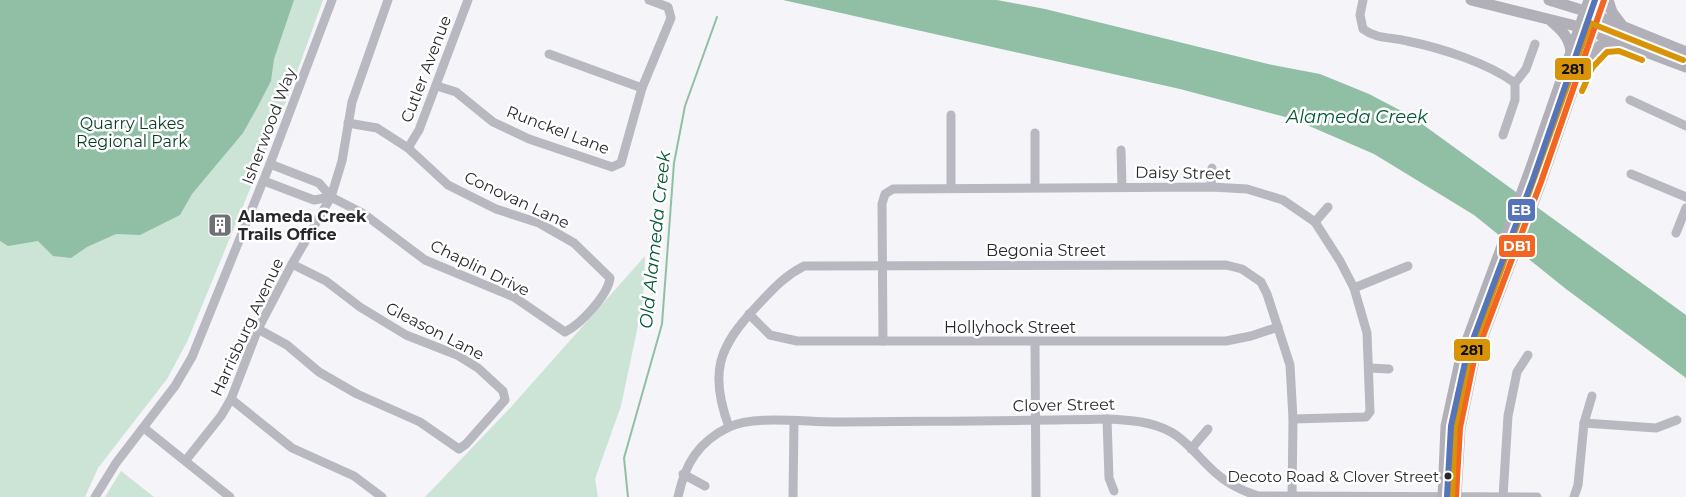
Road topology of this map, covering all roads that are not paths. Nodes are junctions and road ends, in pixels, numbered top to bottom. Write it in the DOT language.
graph roads {
  1 [pos="332,0"];
  2 [pos="388,0"];
  3 [pos="468,0"];
  4 [pos="649,0"];
  5 [pos="1363,0"];
  6 [pos="1471,0"];
  7 [pos="1549,0"];
  8 [pos="1578,0"];
  9 [pos="1604,0"];
  10 [pos="1608,0"];
  11 [pos="1562,4"];
  12 [pos="1587,5"];
  13 [pos="1599,16"];
  14 [pos="1551,20"];
  15 [pos="1622,26"];
  16 [pos="1580,27"];
  17 [pos="1594,32"];
  18 [pos="1618,41"];
  19 [pos="1535,44"];
  20 [pos="1571,52"];
  21 [pos="1686,52"];
  22 [pos="550,54"];
  23 [pos="1582,65"];
  24 [pos="1686,67"];
  25 [pos="1515,84"];
  26 [pos="437,86"];
  27 [pos="642,88"];
  28 [pos="1630,100"];
  29 [pos="951,115"];
  30 [pos="348,123"];
  31 [pos="1686,126"];
  32 [pos="1035,133"];
  33 [pos="1503,135"];
  34 [pos="408,148"];
  35 [pos="1121,150"];
  36 [pos="270,164"];
  37 [pos="1212,168"];
  38 [pos="1631,174"];
  39 [pos="264,181"];
  40 [pos="1035,186"];
  41 [pos="1122,187"];
  42 [pos="1211,187"];
  43 [pos="951,188"];
  44 [pos="331,197"];
  45 [pos="1686,197"];
  46 [pos="1328,207"];
  47 [pos="1686,208"];
  48 [pos="1315,222"];
  49 [pos="1676,232"];
  50 [pos="292,264"];
  51 [pos="883,265"];
  52 [pos="1408,266"];
  53 [pos="609,288"];
  54 [pos="1354,288"];
  55 [pos="748,314"];
  56 [pos="1278,327"];
  57 [pos="258,330"];
  58 [pos="883,341"];
  59 [pos="1036,343"];
  60 [pos="1528,355"];
  61 [pos="1369,368"];
  62 [pos="1389,369"];
  63 [pos="1592,396"];
  64 [pos="231,399"];
  65 [pos="1107,419"];
  66 [pos="1293,419"];
  67 [pos="1035,420"];
  68 [pos="1677,420"];
  69 [pos="794,422"];
  70 [pos="1584,423"];
  71 [pos="147,425"];
  72 [pos="729,427"];
  73 [pos="1208,429"];
  74 [pos="1191,448"];
  75 [pos="186,460"];
  76 [pos="683,474"];
  77 [pos="705,486"];
  78 [pos="1114,491"];
  79 [pos="1443,496"];
  80 [pos="1456,496"];
  81 [pos="1503,496"];
  82 [pos="95,497"];
  83 [pos="230,497"];
  84 [pos="382,497"];
  85 [pos="678,497"];
  86 [pos="793,497"];
  87 [pos="1036,497"];
  88 [pos="1292,497"];
  89 [pos="1537,497"];
  90 [pos="1574,497"];
  1 -- 36 [label="street, Isherwood Way"];
  2 -- 30 [label="street, Harrisburg Avenue"];
  3 -- 26 [label="street, Cutler Avenue"];
  4 -- 27 [label="street"];
  5 -- 25 [label="street"];
  6 -- 14 [label="main road"];
  7 -- 11 [label="main road"];
  8 -- 11 [label="main road"];
  9 -- 13 [label="main road"];
  10 -- 15 [label="main road"];
  11 -- 12 [label="main road"];
  12 -- 13 [label="main road"];
  12 -- 16 [label="main road"];
  13 -- 15 [label="main road"];
  13 -- 17 [label="main road"];
  14 -- 16 [label="main road"];
  14 -- 20 [label="main road"];
  15 -- 21 [label="main road"];
  16 -- 17 [label="main road"];
  16 -- 20 [label="main road"];
  17 -- 18 [label="main road"];
  17 -- 23 [label="main road"];
  18 -- 23 [label="main road"];
  18 -- 24 [label="main road"];
  19 -- 25 [label="street"];
  20 -- 79 [label="main road"];
  22 -- 27 [label="street"];
  23 -- 80 [label="main road"];
  25 -- 33 [label="street"];
  26 -- 27 [label="street, Runckel Lane"];
  26 -- 34 [label="street, Cutler Avenue"];
  28 -- 31 [label="street"];
  29 -- 43 [label="street"];
  30 -- 34 [label="street, Conovan Lane"];
  30 -- 44 [label="street, Harrisburg Avenue"];
  32 -- 40 [label="street"];
  34 -- 53 [label="street, Conovan Lane"];
  35 -- 41 [label="street"];
  36 -- 39 [label="street, Isherwood Way"];
  36 -- 44 [label="street, Chaplin Drive"];
  37 -- 42 [label="street"];
  38 -- 45 [label="street"];
  39 -- 44 [label="street, Chaplin Drive"];
  39 -- 71 [label="street, Isherwood Way"];
  40 -- 41 [label="street, Daisy Street"];
  40 -- 43 [label="street, Daisy Street"];
  41 -- 42 [label="street, Daisy Street"];
  42 -- 48 [label="street, Daisy Street"];
  43 -- 51 [label="street, Daisy Street"];
  44 -- 50 [label="street, Harrisburg Avenue"];
  44 -- 53 [label="street, Chaplin Drive"];
  46 -- 48 [label="street"];
  47 -- 49 [label="street"];
  48 -- 54 [label="street, Daisy Street"];
  50 -- 57 [label="street, Harrisburg Avenue"];
  50 -- 57 [label="street, Gleason Lane"];
  51 -- 55 [label="street, Begonia Street"];
  51 -- 56 [label="street, Begonia Street"];
  51 -- 58 [label="street"];
  52 -- 54 [label="street"];
  54 -- 61 [label="street, Daisy Street"];
  55 -- 58 [label="street, Hollyhock Street"];
  55 -- 72 [label="street, Begonia Street"];
  56 -- 59 [label="street, Hollyhock Street"];
  56 -- 66 [label="street, Begonia Street"];
  57 -- 64 [label="street, Harrisburg Avenue"];
  58 -- 59 [label="street, Hollyhock Street"];
  59 -- 67 [label="street"];
  60 -- 81 [label="street"];
  61 -- 62 [label="street"];
  61 -- 66 [label="street, Daisy Street"];
  63 -- 70 [label="street"];
  64 -- 75 [label="street, Harrisburg Avenue"];
  64 -- 84 [label="street"];
  65 -- 67 [label="street, Clover Street"];
  65 -- 74 [label="street, Clover Street"];
  65 -- 78 [label="street"];
  66 -- 88 [label="street, Begonia Street"];
  67 -- 69 [label="street, Clover Street"];
  67 -- 87 [label="street"];
  68 -- 70 [label="street"];
  69 -- 72 [label="street, Clover Street"];
  69 -- 86 [label="street"];
  70 -- 90 [label="street"];
  71 -- 75 [label="street"];
  71 -- 82 [label="street, Isherwood Way"];
  72 -- 76 [label="street, Clover Street"];
  73 -- 74 [label="street"];
  74 -- 88 [label="street, Clover Street"];
  75 -- 83 [label="street"];
  76 -- 77 [label="street"];
  76 -- 85 [label="street, Clover Street"];
  79 -- 80 [label="street, Clover Street"];
  79 -- 88 [label="street, Clover Street"];
  80 -- 81 [label="street, Clover Street"];
  81 -- 89 [label="street, Clover Street"];
}
